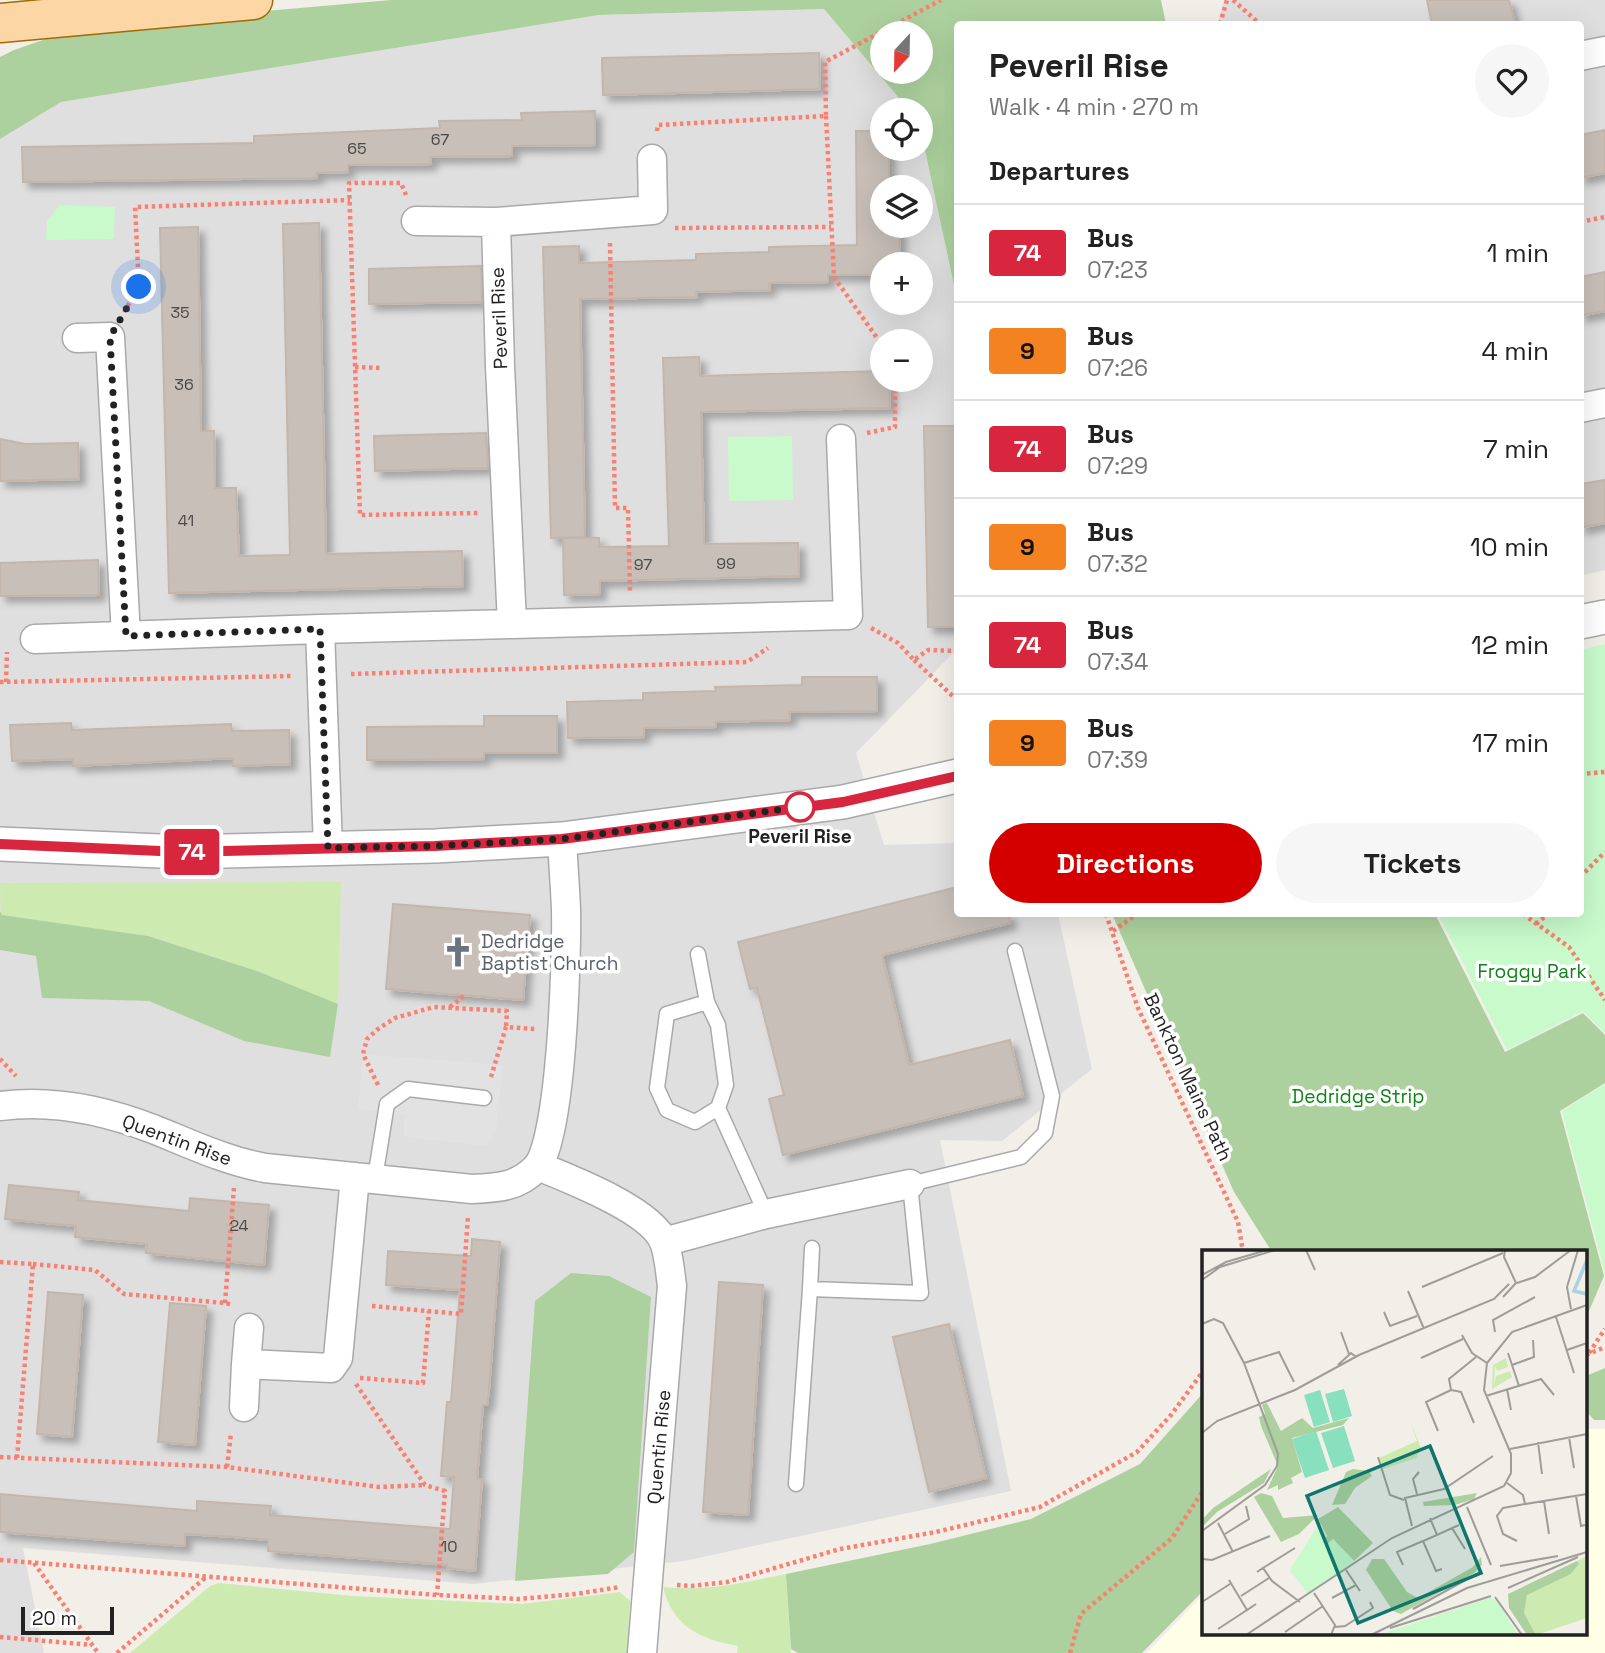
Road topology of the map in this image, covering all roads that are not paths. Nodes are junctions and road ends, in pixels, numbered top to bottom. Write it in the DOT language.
graph roads {
  1 [pos="17,0"];
  2 [pos="253,0"];
  3 [pos="0,13"];
  4 [pos="0,23"];
  5 [pos="1605,51"];
  6 [pos="1584,55"];
  7 [pos="652,159"];
  8 [pos="416,221"];
  9 [pos="496,222"];
  10 [pos="77,338"];
  11 [pos="1605,403"];
  12 [pos="1584,407"];
  13 [pos="841,439"];
  14 [pos="1605,617"];
  15 [pos="1584,621"];
  16 [pos="512,624"];
  17 [pos="320,629"];
  18 [pos="126,636"];
  19 [pos="35,639"];
  20 [pos="954,777"];
  21 [pos="562,839"];
  22 [pos="0,844"];
  23 [pos="328,848"];
  24 [pos="1015,951"];
  25 [pos="698,954"];
  26 [pos="707,1002"];
  27 [pos="484,1098"];
  28 [pos="0,1106"];
  29 [pos="718,1108"];
  30 [pos="538,1166"];
  31 [pos="365,1177"];
  32 [pos="910,1184"];
  33 [pos="766,1214"];
  34 [pos="664,1242"];
  35 [pos="812,1248"];
  36 [pos="810,1289"];
  37 [pos="249,1328"];
  38 [pos="246,1364"];
  39 [pos="244,1407"];
  40 [pos="796,1484"];
  41 [pos="648,1653"];
  1 -- 3 [label="street"];
  2 -- 4 [label="main road"];
  5 -- 6 [label="street"];
  7 -- 9 [label="street"];
  8 -- 9 [label="street"];
  9 -- 16 [label="street, Peveril Rise"];
  10 -- 18 [label="street"];
  11 -- 12 [label="street"];
  13 -- 16 [label="street"];
  14 -- 15 [label="street"];
  16 -- 17 [label="street"];
  17 -- 18 [label="street"];
  17 -- 23 [label="street"];
  18 -- 19 [label="street"];
  20 -- 21 [label="street"];
  21 -- 23 [label="street"];
  21 -- 30 [label="street"];
  22 -- 23 [label="street"];
  24 -- 32 [label="lane"];
  25 -- 26 [label="lane"];
  26 -- 29 [label="lane"];
  26 -- 29 [label="lane"];
  27 -- 31 [label="lane"];
  28 -- 31 [label="street, Quentin Rise"];
  29 -- 33 [label="lane"];
  30 -- 31 [label="street, Quentin Rise"];
  30 -- 34 [label="street"];
  31 -- 38 [label="street"];
  32 -- 33 [label="street"];
  32 -- 36 [label="lane"];
  33 -- 34 [label="street"];
  34 -- 41 [label="street, Quentin Rise"];
  35 -- 36 [label="lane"];
  36 -- 40 [label="lane"];
  37 -- 38 [label="street"];
  38 -- 39 [label="street"];
}
